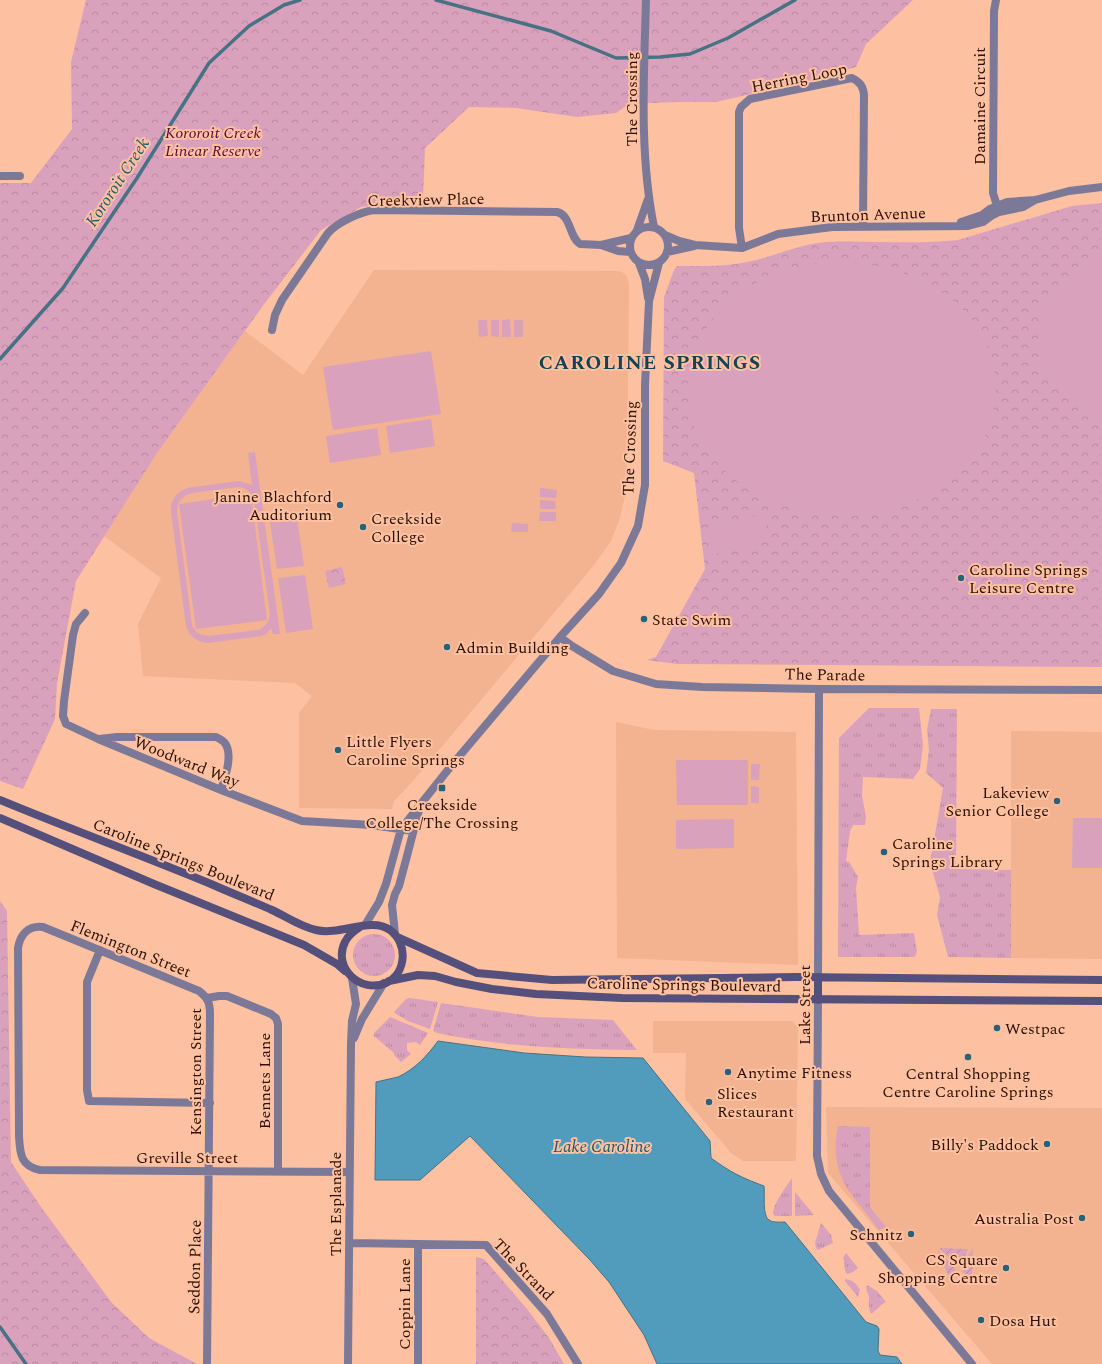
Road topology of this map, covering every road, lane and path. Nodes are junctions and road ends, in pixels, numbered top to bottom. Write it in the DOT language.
graph roads {
  1 [pos="646,0"];
  2 [pos="996,0"];
  3 [pos="0,176"];
  4 [pos="20,176"];
  5 [pos="1102,187"];
  6 [pos="648,198"];
  7 [pos="998,209"];
  8 [pos="863,226"];
  9 [pos="654,227"];
  10 [pos="637,230"];
  11 [pos="665,235"];
  12 [pos="631,238"];
  13 [pos="601,245"];
  14 [pos="695,245"];
  15 [pos="742,248"];
  16 [pos="630,252"];
  17 [pos="667,252"];
  18 [pos="640,263"];
  19 [pos="658,263"];
  20 [pos="649,301"];
  21 [pos="272,330"];
  22 [pos="85,612"];
  23 [pos="560,637"];
  24 [pos="819,689"];
  25 [pos="1102,690"];
  26 [pos="98,739"];
  27 [pos="221,790"];
  28 [pos="0,800"];
  29 [pos="419,807"];
  30 [pos="0,818"];
  31 [pos="401,829"];
  32 [pos="413,832"];
  33 [pos="362,926"];
  34 [pos="396,936"];
  35 [pos="100,950"];
  36 [pos="350,975"];
  37 [pos="818,977"];
  38 [pos="1102,980"];
  39 [pos="386,982"];
  40 [pos="207,998"];
  41 [pos="818,1000"];
  42 [pos="1102,1001"];
  43 [pos="351,1044"];
  44 [pos="210,1103"];
  45 [pos="26,1164"];
  46 [pos="209,1171"];
  47 [pos="278,1171"];
  48 [pos="349,1172"];
  49 [pos="349,1243"];
  50 [pos="418,1244"];
  51 [pos="207,1364"];
  52 [pos="348,1364"];
  53 [pos="418,1364"];
  54 [pos="578,1364"];
  55 [pos="972,1364"];
  1 -- 6 [label="street, The Crossing"];
  2 -- 7 [label="street, Damaine Circuit"];
  3 -- 4 [label="street"];
  5 -- 7 [label="street, Brunton Avenue"];
  6 -- 9 [label="street, The Crossing"];
  6 -- 10 [label="street, The Crossing"];
  7 -- 8 [label="street, Brunton Avenue"];
  8 -- 15 [label="street, Brunton Avenue"];
  8 -- 15 [label="street, Herring Loop"];
  9 -- 10 [label="street"];
  9 -- 11 [label="street"];
  10 -- 12 [label="street"];
  11 -- 14 [label="street, Brunton Avenue"];
  11 -- 17 [label="street"];
  12 -- 13 [label="street, Creekview Place"];
  12 -- 16 [label="street"];
  13 -- 16 [label="street, Creekview Place"];
  13 -- 21 [label="street, Creekview Place"];
  14 -- 15 [label="street, Brunton Avenue"];
  14 -- 17 [label="street, Brunton Avenue"];
  16 -- 18 [label="street"];
  17 -- 19 [label="street"];
  18 -- 19 [label="street"];
  18 -- 20 [label="street, The Crossing"];
  19 -- 20 [label="street, The Crossing"];
  20 -- 23 [label="street, The Crossing"];
  22 -- 26 [label="street, Woodward Way"];
  23 -- 24 [label="street, The Parade"];
  23 -- 29 [label="street, The Crossing"];
  24 -- 25 [label="street, The Parade"];
  24 -- 37 [label="street, Lake Street"];
  26 -- 27 [label="street, Woodward Way"];
  26 -- 27 [label="street"];
  27 -- 31 [label="street, Woodward Way"];
  28 -- 33 [label="main road, Caroline Springs Boulevard"];
  29 -- 31 [label="street, The Crossing"];
  29 -- 32 [label="street, The Crossing"];
  30 -- 36 [label="main road, Caroline Springs Boulevard"];
  31 -- 32 [label="street, Woodward Way"];
  31 -- 33 [label="street, The Crossing"];
  32 -- 34 [label="street, The Crossing"];
  33 -- 34 [label="main road"];
  33 -- 36 [label="main road"];
  34 -- 37 [label="main road, Caroline Springs Boulevard"];
  34 -- 39 [label="main road"];
  35 -- 40 [label="street, Flemington Street"];
  35 -- 44 [label="street"];
  35 -- 45 [label="street, Flemington Street"];
  36 -- 39 [label="main road"];
  36 -- 43 [label="street, The Esplanade"];
  37 -- 38 [label="main road, Caroline Springs Boulevard"];
  37 -- 41 [label="main road, Lake Street"];
  39 -- 41 [label="main road, Caroline Springs Boulevard"];
  39 -- 43 [label="street, The Esplanade"];
  40 -- 44 [label="street, Kensington Street"];
  40 -- 47 [label="street, Bennets Lane"];
  41 -- 42 [label="main road, Caroline Springs Boulevard"];
  41 -- 55 [label="street, Lake Street"];
  43 -- 48 [label="street, The Esplanade"];
  44 -- 46 [label="street, Kensington Street"];
  45 -- 46 [label="street, Greville Street"];
  46 -- 47 [label="street, Greville Street"];
  46 -- 51 [label="street, Seddon Place"];
  47 -- 48 [label="street, Greville Street"];
  48 -- 49 [label="street, The Esplanade"];
  49 -- 50 [label="street, The Strand"];
  49 -- 52 [label="street, The Esplanade"];
  50 -- 53 [label="street, Coppin Lane"];
  50 -- 54 [label="street, The Strand"];
}
